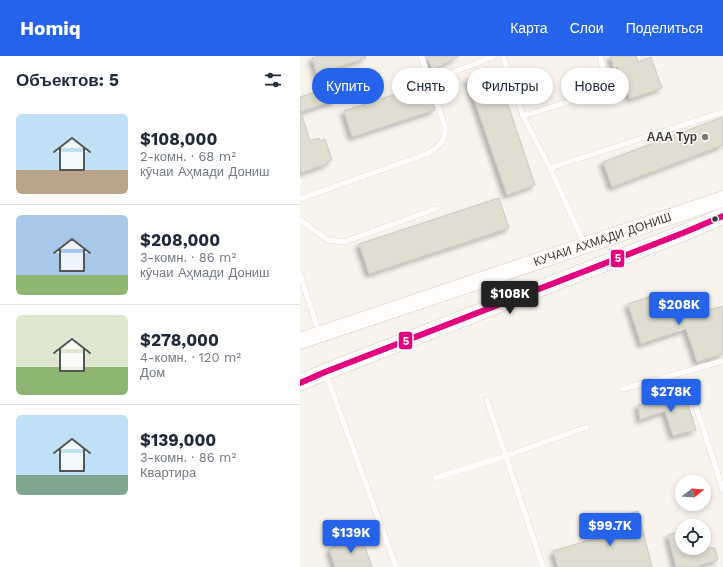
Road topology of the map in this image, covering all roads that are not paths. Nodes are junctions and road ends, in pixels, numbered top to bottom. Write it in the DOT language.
graph roads {
  1 [pos="421,56"];
  2 [pos="495,56"];
  3 [pos="503,56"];
  4 [pos="600,56"];
  5 [pos="425,68"];
  6 [pos="459,70"];
  7 [pos="437,104"];
  8 [pos="723,112"];
  9 [pos="523,116"];
  10 [pos="550,168"];
  11 [pos="300,199"];
  12 [pos="723,199"];
  13 [pos="435,209"];
  14 [pos="723,216"];
  15 [pos="300,220"];
  16 [pos="585,246"];
  17 [pos="300,274"];
  18 [pos="320,335"];
  19 [pos="300,341"];
  20 [pos="723,361"];
  21 [pos="325,372"];
  22 [pos="300,383"];
  23 [pos="623,389"];
  24 [pos="691,391"];
  25 [pos="487,400"];
  26 [pos="587,427"];
  27 [pos="506,456"];
  28 [pos="435,478"];
  29 [pos="723,490"];
  30 [pos="396,567"];
  31 [pos="543,567"];
  1 -- 5 [label="lane"];
  2 -- 6 [label="lane"];
  3 -- 9 [label="lane"];
  4 -- 9 [label="lane"];
  7 -- 11 [label="lane"];
  8 -- 10 [label="lane"];
  9 -- 10 [label="lane"];
  10 -- 16 [label="lane"];
  12 -- 16 [label="street, КУЧАИ АХМАДИ ДОНИШ"];
  13 -- 15 [label="lane"];
  14 -- 21 [label="street"];
  16 -- 18 [label="street, КУЧАИ АХМАДИ ДОНИШ"];
  17 -- 18 [label="lane"];
  18 -- 19 [label="street, КУЧАИ АХМАДИ ДОНИШ"];
  20 -- 23 [label="lane"];
  21 -- 22 [label="street"];
  21 -- 30 [label="lane"];
  24 -- 29 [label="lane"];
  25 -- 27 [label="lane"];
  26 -- 27 [label="lane"];
  27 -- 28 [label="lane"];
  27 -- 31 [label="lane"];
}
